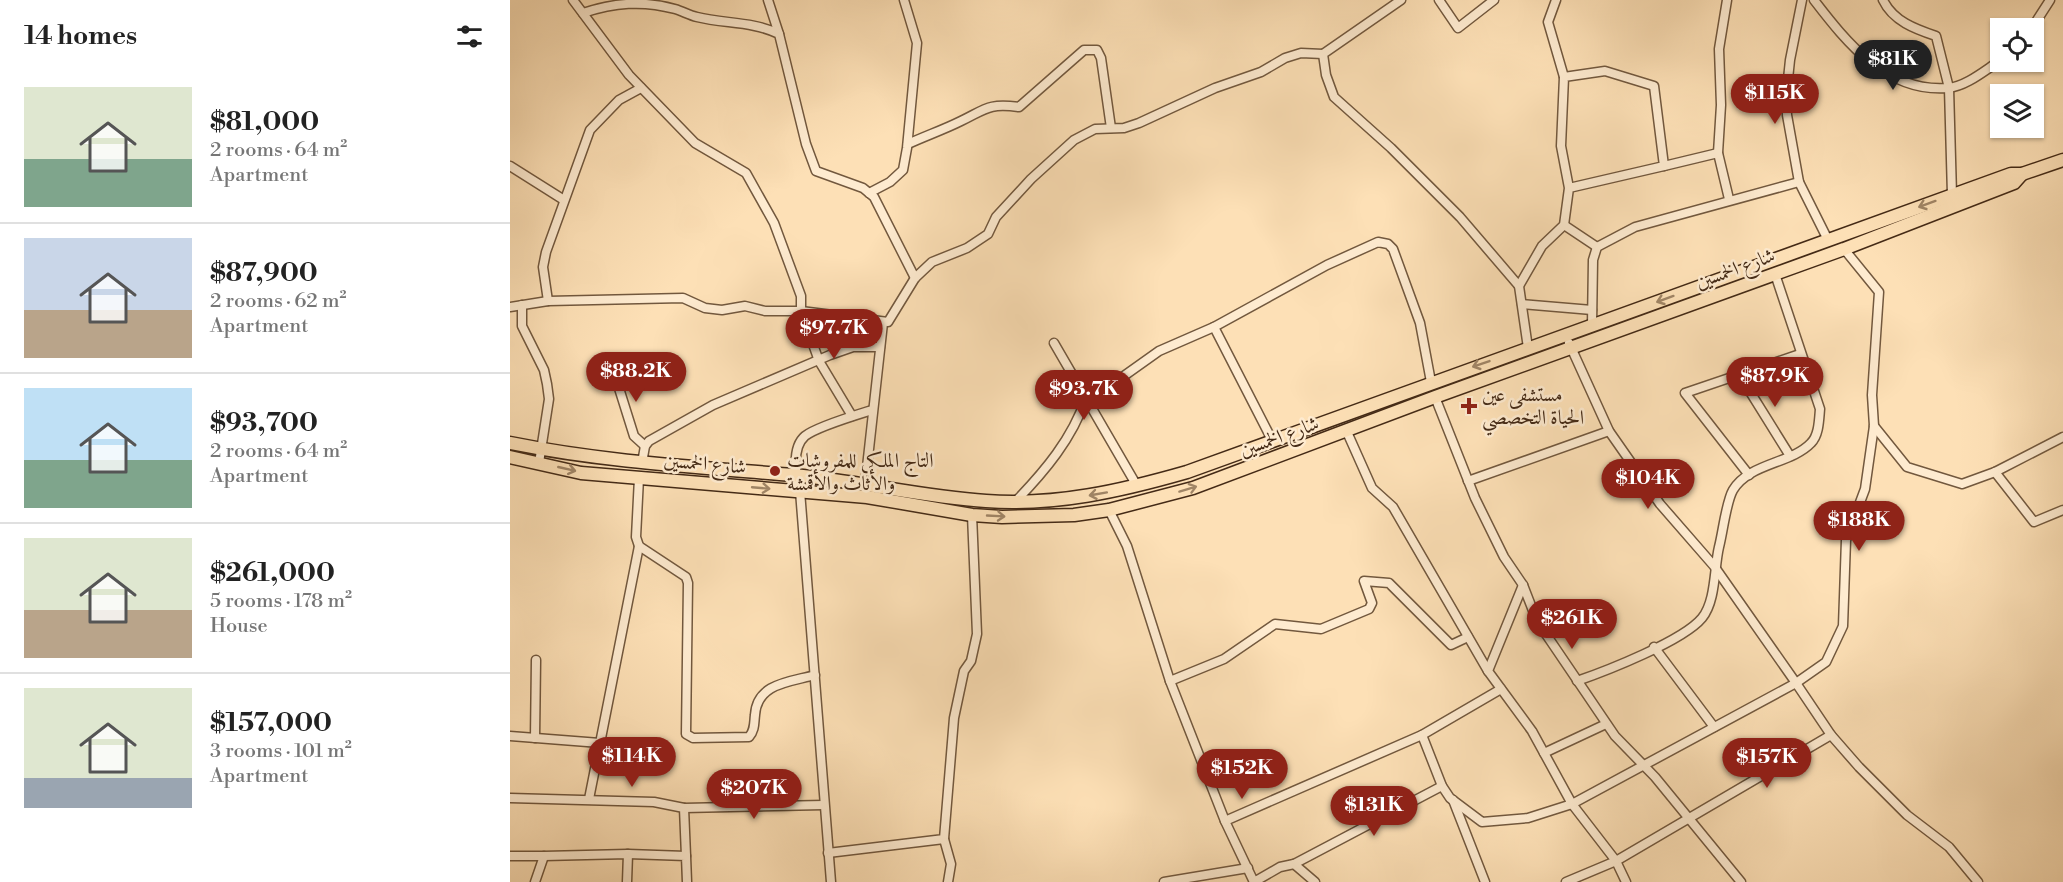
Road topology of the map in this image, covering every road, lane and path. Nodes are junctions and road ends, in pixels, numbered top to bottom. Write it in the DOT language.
graph roads {
  1 [pos="573,0"];
  2 [pos="768,0"];
  3 [pos="904,0"];
  4 [pos="1401,0"];
  5 [pos="1439,0"];
  6 [pos="1494,0"];
  7 [pos="1556,0"];
  8 [pos="1727,0"];
  9 [pos="1802,0"];
  10 [pos="1814,0"];
  11 [pos="1883,0"];
  12 [pos="2050,0"];
  13 [pos="583,13"];
  14 [pos="2038,18"];
  15 [pos="779,34"];
  16 [pos="1323,54"];
  17 [pos="1990,67"];
  18 [pos="1564,77"];
  19 [pos="642,88"];
  20 [pos="1948,88"];
  21 [pos="1110,128"];
  22 [pos="908,144"];
  23 [pos="1718,153"];
  24 [pos="2063,160"];
  25 [pos="510,166"];
  26 [pos="1664,166"];
  27 [pos="2022,174"];
  28 [pos="1799,182"];
  29 [pos="1569,188"];
  30 [pos="869,193"];
  31 [pos="1952,195"];
  32 [pos="1729,199"];
  33 [pos="564,201"];
  34 [pos="1564,225"];
  35 [pos="1828,240"];
  36 [pos="1597,247"];
  37 [pos="1844,249"];
  38 [pos="1775,274"];
  39 [pos="915,278"];
  40 [pos="1519,286"];
  41 [pos="548,301"];
  42 [pos="1522,304"];
  43 [pos="522,305"];
  44 [pos="510,307"];
  45 [pos="1592,310"];
  46 [pos="801,311"];
  47 [pos="883,322"];
  48 [pos="1592,325"];
  49 [pos="1214,327"];
  50 [pos="1566,334"];
  51 [pos="1054,343"];
  52 [pos="880,347"];
  53 [pos="1528,348"];
  54 [pos="1571,349"];
  55 [pos="1800,354"];
  56 [pos="819,361"];
  57 [pos="613,369"];
  58 [pos="1739,374"];
  59 [pos="1431,382"];
  60 [pos="1435,397"];
  61 [pos="1086,398"];
  62 [pos="1373,402"];
  63 [pos="872,410"];
  64 [pos="852,416"];
  65 [pos="1380,417"];
  66 [pos="1874,426"];
  67 [pos="1609,431"];
  68 [pos="1347,432"];
  69 [pos="2063,437"];
  70 [pos="1272,440"];
  71 [pos="510,442"];
  72 [pos="645,446"];
  73 [pos="542,449"];
  74 [pos="1790,456"];
  75 [pos="510,457"];
  76 [pos="540,463"];
  77 [pos="642,463"];
  78 [pos="657,464"];
  79 [pos="1995,472"];
  80 [pos="1749,475"];
  81 [pos="796,476"];
  82 [pos="639,478"];
  83 [pos="657,479"];
  84 [pos="1468,481"];
  85 [pos="865,485"];
  86 [pos="1137,486"];
  87 [pos="800,491"];
  88 [pos="1073,498"];
  89 [pos="1015,502"];
  90 [pos="1109,510"];
  91 [pos="2063,510"];
  92 [pos="972,515"];
  93 [pos="1074,515"];
  94 [pos="639,546"];
  95 [pos="1714,566"];
  96 [pos="1523,585"];
  97 [pos="1468,636"];
  98 [pos="1654,647"];
  99 [pos="536,660"];
  100 [pos="1488,671"];
  101 [pos="815,675"];
  102 [pos="1170,681"];
  103 [pos="1576,681"];
  104 [pos="1796,683"];
  105 [pos="1501,689"];
  106 [pos="1606,724"];
  107 [pos="1714,727"];
  108 [pos="1422,735"];
  109 [pos="1831,735"];
  110 [pos="510,736"];
  111 [pos="535,738"];
  112 [pos="600,743"];
  113 [pos="1544,753"];
  114 [pos="1644,765"];
  115 [pos="1442,786"];
  116 [pos="510,798"];
  117 [pos="1452,799"];
  118 [pos="589,800"];
  119 [pos="1572,804"];
  120 [pos="825,805"];
  121 [pos="684,808"];
  122 [pos="1689,820"];
  123 [pos="1225,821"];
  124 [pos="944,839"];
  125 [pos="828,853"];
  126 [pos="628,854"];
  127 [pos="510,856"];
  128 [pos="544,856"];
  129 [pos="686,856"];
  130 [pos="1616,861"];
  131 [pos="1294,864"];
  132 [pos="1248,868"];
  133 [pos="1254,881"];
  134 [pos="535,882"];
  135 [pos="627,882"];
  136 [pos="687,882"];
  137 [pos="831,882"];
  138 [pos="948,882"];
  139 [pos="1164,882"];
  140 [pos="1315,882"];
  141 [pos="1485,882"];
  142 [pos="1566,882"];
  143 [pos="1626,882"];
  144 [pos="1741,882"];
  145 [pos="1978,882"];
  1 -- 13 [label="street"];
  2 -- 15 [label="street"];
  3 -- 22 [label="street"];
  4 -- 16 [label="street"];
  5 -- 6 [label="street"];
  7 -- 18 [label="street"];
  8 -- 23 [label="street"];
  9 -- 28 [label="street"];
  10 -- 20 [label="street"];
  11 -- 20 [label="street"];
  12 -- 14 [label="street"];
  13 -- 15 [label="street"];
  13 -- 19 [label="street"];
  15 -- 30 [label="street"];
  16 -- 21 [label="street"];
  16 -- 40 [label="street"];
  17 -- 20 [label="street"];
  18 -- 26 [label="street"];
  18 -- 29 [label="street"];
  19 -- 33 [label="street"];
  19 -- 46 [label="street"];
  20 -- 31 [label="street"];
  21 -- 22 [label="street"];
  21 -- 39 [label="street"];
  22 -- 30 [label="street"];
  23 -- 26 [label="street"];
  23 -- 32 [label="street"];
  24 -- 27 [label="main road, شارع الخمسين"];
  25 -- 33 [label="street"];
  26 -- 29 [label="street"];
  27 -- 31 [label="main road, شارع الخمسين"];
  27 -- 37 [label="main road, شارع الخمسين"];
  28 -- 32 [label="street"];
  28 -- 35 [label="street"];
  29 -- 34 [label="street"];
  30 -- 39 [label="street"];
  31 -- 35 [label="main road, شارع الخمسين, one-way"];
  32 -- 36 [label="street"];
  33 -- 41 [label="street"];
  34 -- 36 [label="street"];
  34 -- 40 [label="street"];
  35 -- 48 [label="main road, شارع الخمسين, one-way"];
  36 -- 45 [label="street"];
  37 -- 38 [label="main road, شارع الخمسين"];
  37 -- 66 [label="street"];
  38 -- 54 [label="main road, شارع الخمسين"];
  38 -- 55 [label="street"];
  39 -- 47 [label="street"];
  40 -- 42 [label="street"];
  41 -- 43 [label="street"];
  41 -- 46 [label="street"];
  42 -- 45 [label="street"];
  42 -- 53 [label="street"];
  43 -- 44 [label="street"];
  43 -- 73 [label="street"];
  45 -- 48 [label="street"];
  46 -- 47 [label="street"];
  46 -- 56 [label="street"];
  47 -- 52 [label="street"];
  48 -- 50 [label="main road, شارع الخمسين"];
  49 -- 59 [label="street"];
  49 -- 61 [label="street"];
  49 -- 70 [label="street"];
  50 -- 53 [label="main road, شارع الخمسين"];
  50 -- 54 [label="street"];
  51 -- 61 [label="street"];
  52 -- 56 [label="street"];
  52 -- 63 [label="street"];
  53 -- 59 [label="main road, شارع الخمسين, one-way"];
  54 -- 60 [label="main road, شارع الخمسين"];
  54 -- 67 [label="street"];
  55 -- 58 [label="street"];
  55 -- 74 [label="street"];
  56 -- 64 [label="street"];
  56 -- 72 [label="street"];
  57 -- 72 [label="street"];
  58 -- 74 [label="street"];
  58 -- 80 [label="street"];
  59 -- 62 [label="main road, شارع الخمسين"];
  60 -- 65 [label="main road, شارع الخمسين"];
  60 -- 84 [label="street"];
  61 -- 86 [label="street"];
  61 -- 89 [label="street"];
  62 -- 65 [label="main road"];
  62 -- 70 [label="main road, شارع الخمسين"];
  63 -- 64 [label="street"];
  63 -- 85 [label="street"];
  64 -- 81 [label="street"];
  65 -- 68 [label="main road, شارع الخمسين"];
  66 -- 79 [label="street"];
  66 -- 104 [label="street"];
  67 -- 84 [label="street"];
  67 -- 95 [label="street"];
  90 -- 68 [label="main road, شارع الخمسين, one-way"];
  68 -- 97 [label="street"];
  69 -- 79 [label="street"];
  70 -- 86 [label="main road, شارع الخمسين"];
  71 -- 73 [label="main road, شارع الخمسين"];
  72 -- 77 [label="street"];
  73 -- 76 [label="street"];
  73 -- 77 [label="main road, شارع الخمسين"];
  74 -- 80 [label="street"];
  75 -- 76 [label="main road, شارع الخمسين"];
  76 -- 82 [label="main road, شارع الخمسين, one-way"];
  77 -- 78 [label="main road, شارع الخمسين"];
  78 -- 81 [label="main road, شارع الخمسين"];
  78 -- 83 [label="main road"];
  79 -- 91 [label="street"];
  80 -- 95 [label="street"];
  81 -- 85 [label="main road, شارع الخمسين"];
  81 -- 87 [label="street"];
  82 -- 83 [label="main road, شارع الخمسين"];
  82 -- 94 [label="street"];
  83 -- 87 [label="main road, شارع الخمسين, one-way"];
  84 -- 96 [label="street"];
  85 -- 89 [label="main road, شارع الخمسين"];
  86 -- 88 [label="main road, شارع الخمسين, one-way"];
  87 -- 92 [label="main road, شارع الخمسين"];
  87 -- 101 [label="street"];
  88 -- 89 [label="main road, شارع الخمسين"];
  88 -- 93 [label="main road"];
  90 -- 93 [label="main road, شارع الخمسين"];
  90 -- 102 [label="street"];
  92 -- 93 [label="main road, شارع الخمسين, one-way"];
  92 -- 124 [label="street"];
  94 -- 101 [label="street"];
  94 -- 112 [label="street"];
  95 -- 98 [label="street"];
  95 -- 104 [label="street"];
  96 -- 100 [label="street"];
  96 -- 103 [label="street"];
  97 -- 100 [label="street"];
  97 -- 102 [label="street"];
  98 -- 103 [label="street"];
  98 -- 107 [label="street"];
  99 -- 111 [label="street"];
  100 -- 105 [label="street"];
  101 -- 120 [label="street"];
  102 -- 123 [label="street"];
  103 -- 106 [label="street"];
  104 -- 107 [label="street"];
  104 -- 109 [label="street"];
  105 -- 108 [label="street"];
  105 -- 113 [label="street"];
  106 -- 113 [label="street"];
  106 -- 114 [label="street"];
  107 -- 114 [label="street"];
  108 -- 115 [label="street"];
  108 -- 123 [label="street"];
  109 -- 122 [label="street"];
  109 -- 145 [label="street"];
  110 -- 111 [label="street"];
  111 -- 112 [label="street"];
  112 -- 118 [label="street"];
  113 -- 119 [label="street"];
  114 -- 119 [label="street"];
  114 -- 122 [label="street"];
  115 -- 117 [label="street"];
  115 -- 131 [label="street"];
  116 -- 118 [label="street"];
  117 -- 119 [label="street"];
  117 -- 141 [label="street"];
  118 -- 121 [label="street"];
  119 -- 130 [label="street"];
  120 -- 121 [label="street"];
  120 -- 125 [label="street"];
  121 -- 129 [label="street"];
  122 -- 130 [label="street"];
  122 -- 144 [label="street"];
  123 -- 132 [label="street"];
  124 -- 125 [label="street"];
  124 -- 138 [label="street"];
  125 -- 137 [label="street"];
  126 -- 128 [label="street"];
  126 -- 129 [label="street"];
  126 -- 135 [label="street"];
  127 -- 128 [label="street"];
  128 -- 134 [label="street"];
  129 -- 136 [label="street"];
  130 -- 142 [label="street"];
  130 -- 143 [label="street"];
  131 -- 133 [label="street"];
  131 -- 140 [label="street"];
  132 -- 133 [label="street"];
  132 -- 139 [label="street"];
}
